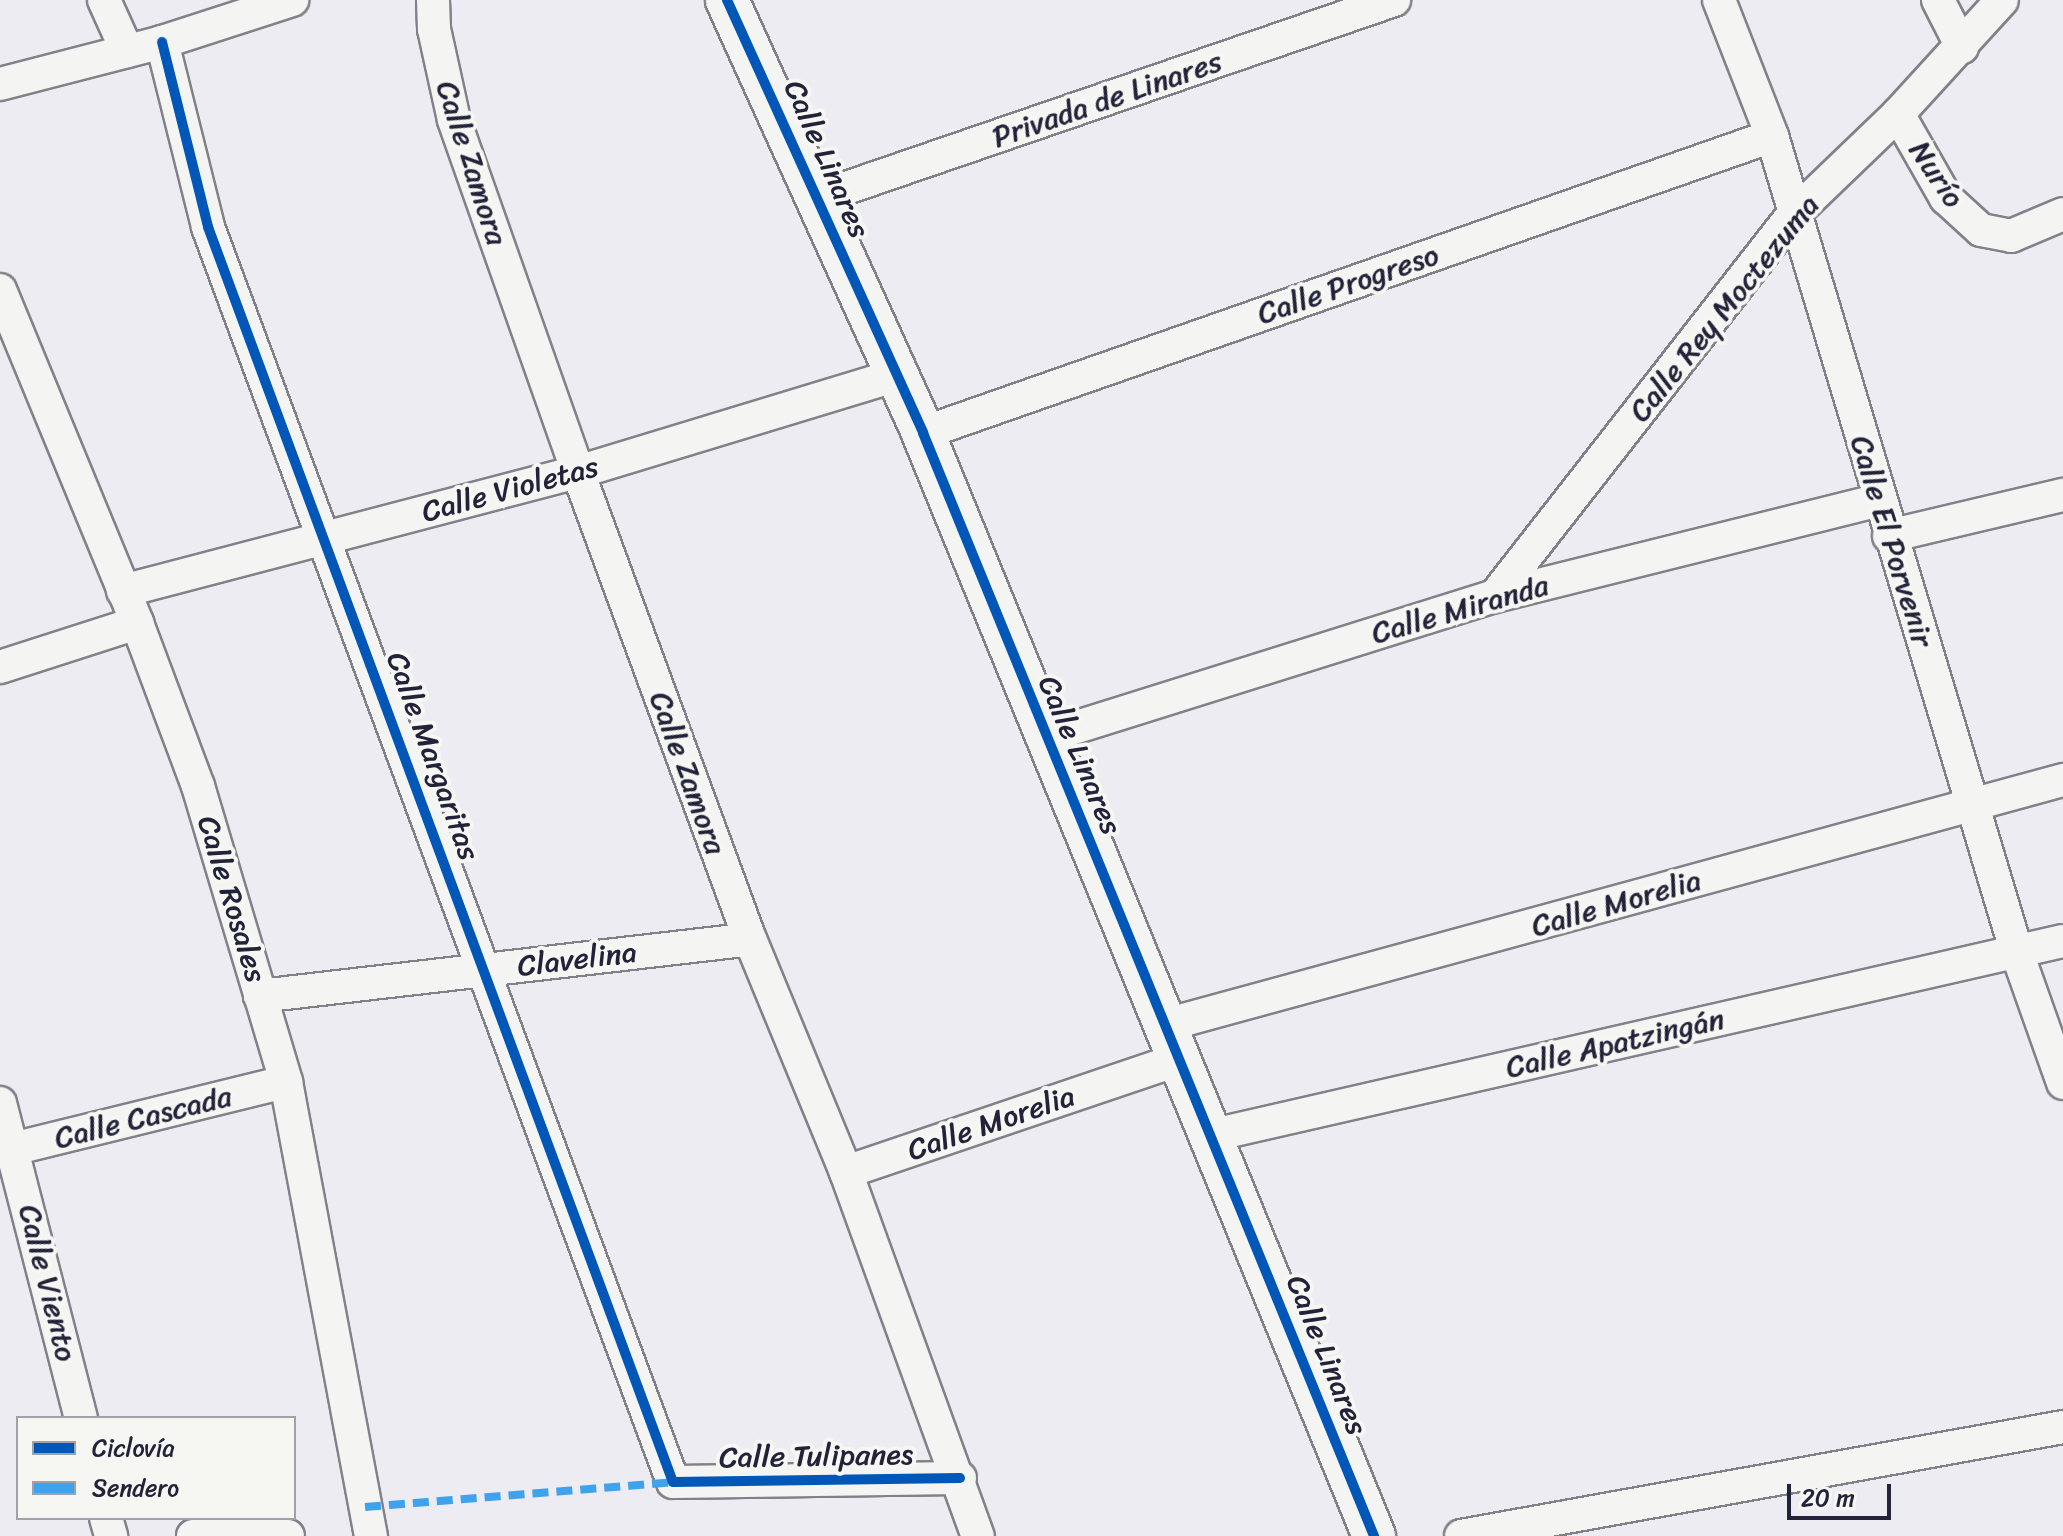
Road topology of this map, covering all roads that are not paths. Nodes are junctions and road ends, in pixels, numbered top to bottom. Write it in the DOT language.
graph roads {
  1 [pos="292,0"];
  2 [pos="433,0"];
  3 [pos="727,0"];
  4 [pos="1394,0"];
  5 [pos="1719,0"];
  6 [pos="1938,0"];
  7 [pos="2002,0"];
  8 [pos="107,2"];
  9 [pos="162,42"];
  10 [pos="1962,47"];
  11 [pos="127,51"];
  12 [pos="0,84"];
  13 [pos="1898,114"];
  14 [pos="1772,136"];
  15 [pos="820,197"];
  16 [pos="2063,214"];
  17 [pos="1793,215"];
  18 [pos="0,290"];
  19 [pos="894,376"];
  20 [pos="923,433"];
  21 [pos="578,472"];
  22 [pos="2063,495"];
  23 [pos="1879,500"];
  24 [pos="1889,536"];
  25 [pos="326,538"];
  26 [pos="123,591"];
  27 [pos="1495,596"];
  28 [pos="137,623"];
  29 [pos="0,667"];
  30 [pos="1045,737"];
  31 [pos="2063,780"];
  32 [pos="1974,804"];
  33 [pos="750,939"];
  34 [pos="2063,941"];
  35 [pos="2016,950"];
  36 [pos="486,970"];
  37 [pos="260,996"];
  38 [pos="1176,1041"];
  39 [pos="286,1082"];
  40 [pos="2063,1083"];
  41 [pos="0,1103"];
  42 [pos="1213,1135"];
  43 [pos="7,1150"];
  44 [pos="846,1172"];
  45 [pos="80,1416"];
  46 [pos="2063,1427"];
  47 [pos="960,1478"];
  48 [pos="673,1482"];
  49 [pos="193,1536"];
  50 [pos="288,1536"];
  51 [pos="371,1536"];
  52 [pos="978,1536"];
  53 [pos="1374,1536"];
  54 [pos="1461,1536"];
  1 -- 9 [label="street"];
  2 -- 21 [label="street, Calle Zamora"];
  3 -- 15 [label="street, Calle Linares"];
  4 -- 15 [label="street, Privada de Linares"];
  5 -- 14 [label="street, Calle El Porvenir"];
  6 -- 10 [label="street"];
  7 -- 10 [label="street, Calle Rey Moctezuma"];
  8 -- 11 [label="street"];
  9 -- 11 [label="street"];
  9 -- 25 [label="street, Calle Margaritas"];
  10 -- 13 [label="street, Calle Rey Moctezuma"];
  11 -- 12 [label="street"];
  13 -- 16 [label="street, Nurío"];
  13 -- 17 [label="street, Calle Rey Moctezuma"];
  14 -- 17 [label="street, Calle El Porvenir"];
  14 -- 20 [label="street, Calle Progreso"];
  15 -- 19 [label="street, Calle Linares"];
  17 -- 23 [label="street, Calle El Porvenir"];
  17 -- 27 [label="street, Calle Rey Moctezuma"];
  18 -- 26 [label="street, Calle Rosales"];
  19 -- 20 [label="street, Calle Linares"];
  19 -- 21 [label="street, Calle Violetas"];
  20 -- 30 [label="street, Calle Linares"];
  21 -- 25 [label="street, Calle Violetas"];
  21 -- 33 [label="street, Calle Zamora"];
  22 -- 24 [label="street"];
  23 -- 24 [label="street, Calle El Porvenir"];
  23 -- 27 [label="street, Calle Miranda"];
  24 -- 32 [label="street, Calle El Porvenir"];
  25 -- 26 [label="street, Calle Violetas"];
  25 -- 36 [label="street, Calle Margaritas"];
  26 -- 28 [label="street, Calle Rosales"];
  27 -- 30 [label="street, Calle Miranda"];
  28 -- 29 [label="street"];
  28 -- 37 [label="street, Calle Rosales"];
  30 -- 38 [label="street, Calle Linares"];
  31 -- 32 [label="street, Calle Morelia"];
  32 -- 35 [label="street, Calle El Porvenir"];
  32 -- 38 [label="street, Calle Morelia"];
  33 -- 36 [label="street, Clavelina"];
  33 -- 44 [label="street, Calle Zamora"];
  34 -- 35 [label="street, Calle Apatzingán"];
  35 -- 40 [label="street, Calle El Porvenir"];
  35 -- 42 [label="street, Calle Apatzingán"];
  36 -- 37 [label="street, Clavelina"];
  36 -- 48 [label="street, Calle Margaritas"];
  37 -- 39 [label="street, Calle Rosales"];
  38 -- 42 [label="street, Calle Linares"];
  38 -- 44 [label="street, Calle Morelia"];
  39 -- 43 [label="street, Calle Cascada"];
  39 -- 51 [label="street, Calle Rosales"];
  41 -- 43 [label="street, Calle Viento"];
  42 -- 53 [label="street, Calle Linares"];
  43 -- 45 [label="street, Calle Viento"];
  44 -- 47 [label="street, Calle Zamora"];
  46 -- 54 [label="street"];
  47 -- 48 [label="street, Calle Tulipanes"];
  47 -- 52 [label="street, Calle Zamora"];
  49 -- 50 [label="street"];
}
